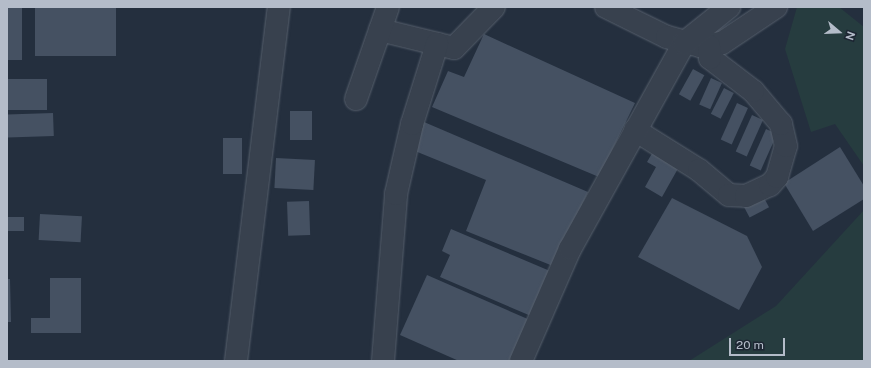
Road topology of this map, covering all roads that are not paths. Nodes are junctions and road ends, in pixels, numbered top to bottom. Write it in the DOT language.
graph roads {
  1 [pos="279,7"];
  2 [pos="388,7"];
  3 [pos="494,7"];
  4 [pos="606,7"];
  5 [pos="729,7"];
  6 [pos="776,7"];
  7 [pos="380,30"];
  8 [pos="684,43"];
  9 [pos="437,44"];
  10 [pos="709,46"];
  11 [pos="356,99"];
  12 [pos="635,130"];
  13 [pos="236,361"];
  14 [pos="383,361"];
  15 [pos="521,361"];
  1 -- 13 [label="street"];
  2 -- 7 [label="street"];
  3 -- 9 [label="street"];
  4 -- 8 [label="street"];
  5 -- 8 [label="street"];
  6 -- 10 [label="street"];
  7 -- 9 [label="street"];
  7 -- 11 [label="street"];
  8 -- 10 [label="street"];
  8 -- 12 [label="street"];
  9 -- 14 [label="street"];
  10 -- 12 [label="street"];
  12 -- 15 [label="street"];
}
